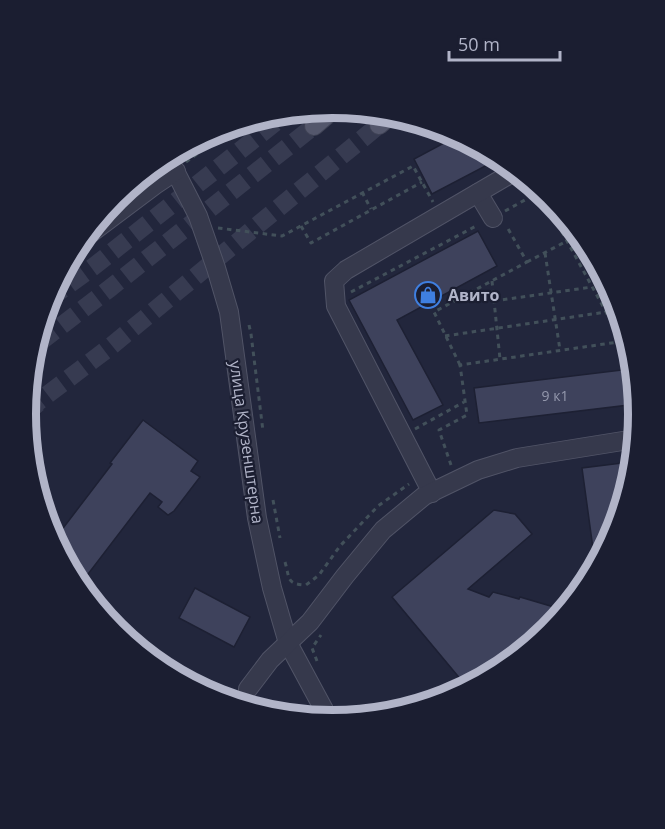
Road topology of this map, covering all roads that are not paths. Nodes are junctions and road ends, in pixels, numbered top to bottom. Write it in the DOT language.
graph roads {
  1 [pos="323,118"];
  2 [pos="314,126"];
  3 [pos="173,166"];
  4 [pos="508,175"];
  5 [pos="478,193"];
  6 [pos="116,213"];
  7 [pos="496,216"];
  8 [pos="627,441"];
  9 [pos="432,493"];
  10 [pos="288,643"];
  11 [pos="248,689"];
  12 [pos="324,711"];
  1 -- 2 [label="main road"];
  3 -- 6 [label="street"];
  3 -- 10 [label="street, улица Крузенштерна"];
  4 -- 5 [label="street"];
  5 -- 7 [label="street"];
  5 -- 9 [label="street"];
  8 -- 9 [label="street"];
  9 -- 10 [label="street"];
  10 -- 11 [label="street"];
  10 -- 12 [label="street, улица Крузенштерна"];
}
